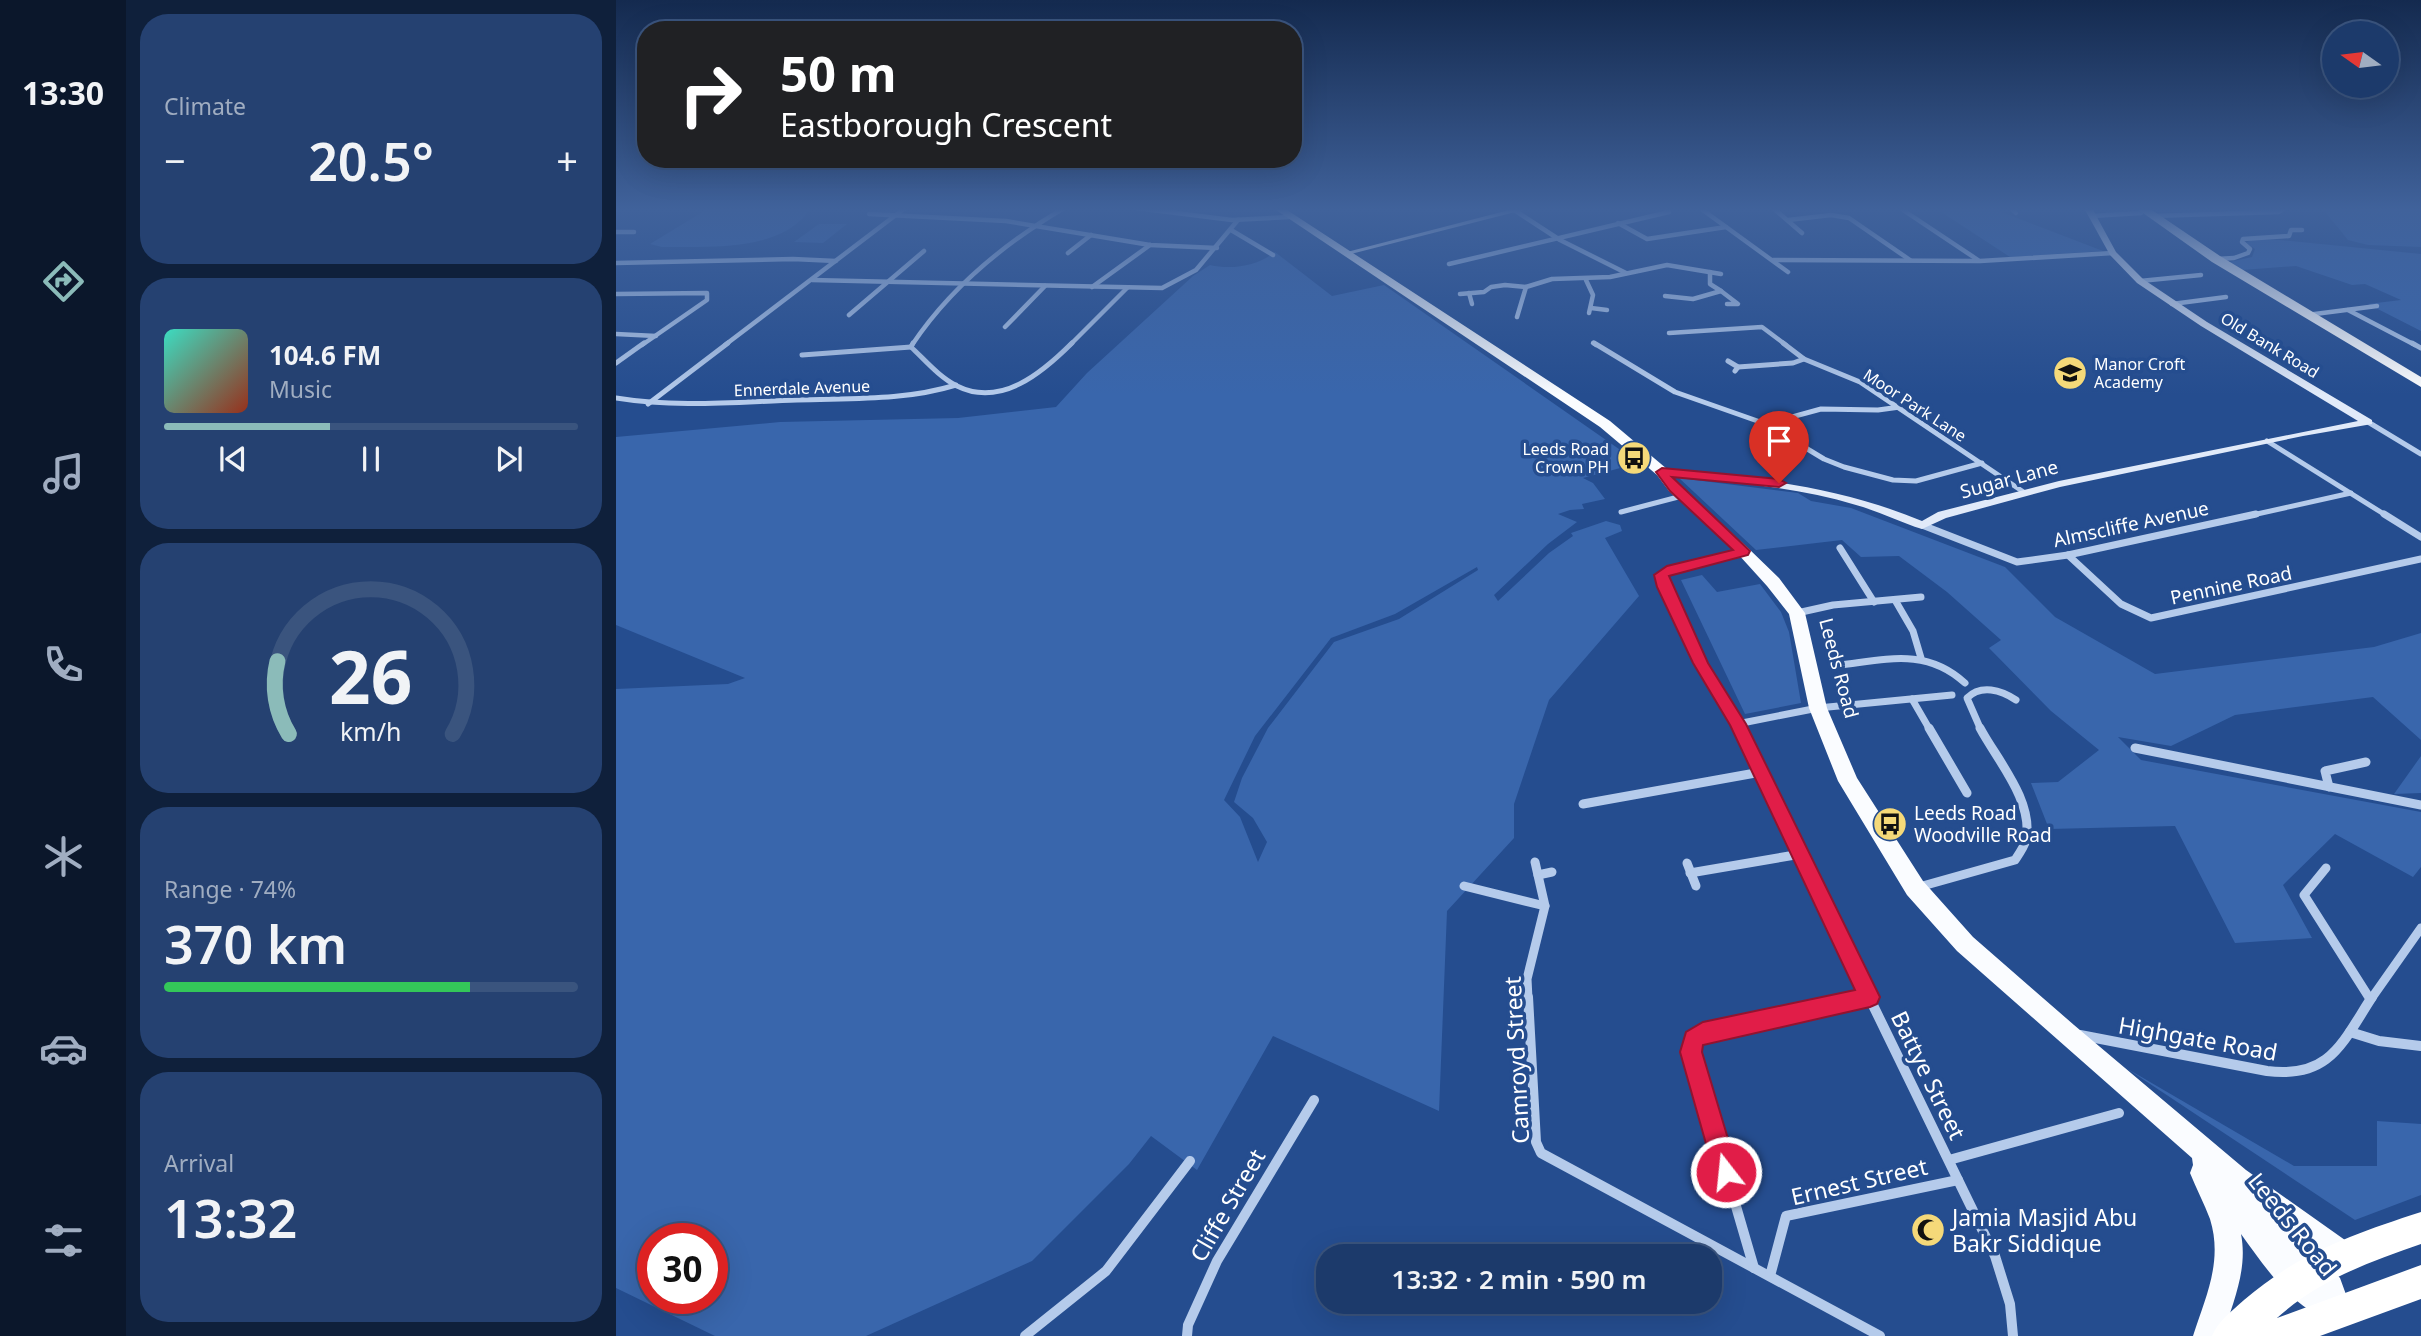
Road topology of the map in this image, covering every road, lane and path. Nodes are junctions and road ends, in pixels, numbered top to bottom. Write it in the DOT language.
graph roads {
  1 [pos="825,270"];
  2 [pos="902,270"];
  3 [pos="981,270"];
  4 [pos="1114,270"];
  5 [pos="1195,270"];
  6 [pos="1374,270"];
  7 [pos="1619,270"];
  8 [pos="1643,270"];
  9 [pos="1700,270"];
  10 [pos="2130,270"];
  11 [pos="2234,270"];
  12 [pos="1710,272"];
  13 [pos="1626,274"];
  14 [pos="1721,274"];
  15 [pos="2201,275"];
  16 [pos="1586,279"];
  17 [pos="812,280"];
  18 [pos="2140,281"];
  19 [pos="889,282"];
  20 [pos="964,284"];
  21 [pos="1045,286"];
  22 [pos="1091,287"];
  23 [pos="1526,287"];
  24 [pos="1127,288"];
  25 [pos="1721,291"];
  26 [pos="1469,293"];
  27 [pos="616,294"];
  28 [pos="1460,294"];
  29 [pos="1665,296"];
  30 [pos="2226,297"];
  31 [pos="1472,304"];
  32 [pos="1727,304"];
  33 [pos="2172,304"];
  34 [pos="2377,306"];
  35 [pos="1607,310"];
  36 [pos="2348,310"];
  37 [pos="849,315"];
  38 [pos="2306,315"];
  39 [pos="1517,317"];
  40 [pos="1005,327"];
  41 [pos="1669,333"];
  42 [pos="616,334"];
  43 [pos="656,336"];
  44 [pos="1593,343"];
  45 [pos="911,347"];
  46 [pos="2421,348"];
  47 [pos="802,355"];
  48 [pos="1804,359"];
  49 [pos="1728,361"];
  50 [pos="616,363"];
  51 [pos="2421,383"];
  52 [pos="956,385"];
  53 [pos="616,398"];
  54 [pos="647,404"];
  55 [pos="1900,407"];
  56 [pos="2368,422"];
  57 [pos="1766,424"];
  58 [pos="2267,440"];
  59 [pos="2421,454"];
  60 [pos="1982,463"];
  61 [pos="1662,472"];
  62 [pos="2025,492"];
  63 [pos="2351,493"];
  64 [pos="1682,496"];
  65 [pos="1621,512"];
  66 [pos="1922,525"];
  67 [pos="2421,537"];
  68 [pos="1840,548"];
  69 [pos="1743,551"];
  70 [pos="2068,555"];
  71 [pos="2421,559"];
  72 [pos="1922,597"];
  73 [pos="1895,600"];
  74 [pos="1874,601"];
  75 [pos="1797,613"];
  76 [pos="1921,658"];
  77 [pos="1841,666"];
  78 [pos="1965,684"];
  79 [pos="1952,695"];
  80 [pos="1912,699"];
  81 [pos="2016,701"];
  82 [pos="1818,708"];
  83 [pos="1737,724"];
  84 [pos="2135,748"];
  85 [pos="2366,762"];
  86 [pos="1760,772"];
  87 [pos="2329,787"];
  88 [pos="1967,793"];
  89 [pos="1583,804"];
  90 [pos="2421,805"];
  91 [pos="1801,855"];
  92 [pos="1535,862"];
  93 [pos="1687,863"];
  94 [pos="2326,869"];
  95 [pos="1552,872"];
  96 [pos="1690,873"];
  97 [pos="1538,875"];
  98 [pos="1464,886"];
  99 [pos="1696,886"];
  100 [pos="1915,888"];
  101 [pos="1545,906"];
  102 [pos="2421,928"];
  103 [pos="1870,997"];
  104 [pos="2370,999"];
  105 [pos="2066,1032"];
  106 [pos="2350,1032"];
  107 [pos="2421,1046"];
  108 [pos="1314,1100"];
  109 [pos="2119,1113"];
  110 [pos="2183,1132"];
  111 [pos="1949,1160"];
  112 [pos="1190,1161"];
  113 [pos="2236,1179"];
  114 [pos="1958,1180"];
  115 [pos="2421,1228"];
  116 [pos="2342,1255"];
  117 [pos="1755,1268"];
  118 [pos="1770,1276"];
  119 [pos="2305,1277"];
  120 [pos="2421,1282"];
  121 [pos="2338,1311"];
  122 [pos="1025,1336"];
  123 [pos="1186,1336"];
  124 [pos="1880,1336"];
  125 [pos="2013,1336"];
  126 [pos="2208,1336"];
  127 [pos="2230,1336"];
  128 [pos="2275,1336"];
  1 -- 17 [label="street"];
  2 -- 19 [label="street"];
  3 -- 20 [label="street"];
  4 -- 22 [label="street"];
  5 -- 24 [label="street"];
  6 -- 61 [label="main road, Leeds Road"];
  7 -- 13 [label="street"];
  8 -- 13 [label="street"];
  9 -- 12 [label="street"];
  10 -- 18 [label="street, Old Bank Road"];
  11 -- 38 [label="highway"];
  12 -- 14 [label="street"];
  12 -- 25 [label="street"];
  13 -- 16 [label="street"];
  15 -- 18 [label="street"];
  16 -- 23 [label="street"];
  16 -- 35 [label="street"];
  17 -- 19 [label="street"];
  17 -- 54 [label="street"];
  18 -- 33 [label="street, Old Bank Road"];
  19 -- 20 [label="street"];
  19 -- 37 [label="street"];
  20 -- 21 [label="street"];
  20 -- 45 [label="street"];
  21 -- 22 [label="street"];
  21 -- 40 [label="street"];
  22 -- 24 [label="street"];
  23 -- 26 [label="street"];
  23 -- 39 [label="street"];
  24 -- 52 [label="street"];
  25 -- 29 [label="street"];
  25 -- 32 [label="street"];
  26 -- 28 [label="street"];
  26 -- 31 [label="street"];
  27 -- 43 [label="street"];
  30 -- 33 [label="street"];
  33 -- 56 [label="street, Old Bank Road"];
  34 -- 36 [label="street"];
  36 -- 38 [label="street"];
  36 -- 46 [label="street"];
  38 -- 51 [label="highway"];
  41 -- 48 [label="street, Moor Park Lane"];
  42 -- 43 [label="street"];
  43 -- 50 [label="street"];
  44 -- 57 [label="street"];
  45 -- 47 [label="street"];
  45 -- 52 [label="street"];
  48 -- 49 [label="street"];
  48 -- 55 [label="street, Moor Park Lane"];
  52 -- 54 [label="street, Ennerdale Avenue"];
  53 -- 54 [label="street, Ennerdale Avenue"];
  55 -- 57 [label="street"];
  55 -- 60 [label="street, Moor Park Lane"];
  56 -- 58 [label="street, Sugar Lane"];
  56 -- 59 [label="street, Old Bank Road"];
  57 -- 60 [label="street"];
  58 -- 62 [label="street, Sugar Lane"];
  58 -- 63 [label="street"];
  60 -- 62 [label="street, Moor Park Lane"];
  61 -- 64 [label="main road, Leeds Road"];
  61 -- 66 [label="street"];
  62 -- 66 [label="street, Sugar Lane"];
  63 -- 67 [label="street"];
  63 -- 70 [label="street, Almscliffe Avenue"];
  64 -- 65 [label="street"];
  64 -- 69 [label="main road, Leeds Road"];
  66 -- 70 [label="street, Almscliffe Avenue"];
  68 -- 74 [label="street"];
  69 -- 75 [label="main road, Leeds Road"];
  69 -- 83 [label="street, Battye Street"];
  70 -- 71 [label="street, Pennine Road"];
  72 -- 73 [label="street"];
  73 -- 74 [label="street"];
  73 -- 76 [label="street"];
  74 -- 75 [label="street"];
  75 -- 82 [label="main road, Leeds Road"];
  76 -- 77 [label="street"];
  76 -- 78 [label="street"];
  79 -- 80 [label="street"];
  80 -- 82 [label="street"];
  80 -- 88 [label="street"];
  81 -- 100 [label="street"];
  82 -- 83 [label="street"];
  82 -- 100 [label="main road, Leeds Road"];
  83 -- 86 [label="street, Battye Street"];
  84 -- 87 [label="street"];
  85 -- 87 [label="street"];
  86 -- 89 [label="street"];
  86 -- 91 [label="street, Battye Street"];
  87 -- 90 [label="street"];
  91 -- 96 [label="street"];
  91 -- 103 [label="street, Battye Street"];
  92 -- 97 [label="street, Camroyd Street"];
  93 -- 96 [label="street"];
  94 -- 104 [label="street"];
  95 -- 97 [label="street"];
  96 -- 99 [label="street"];
  97 -- 101 [label="street, Camroyd Street"];
  98 -- 101 [label="street"];
  100 -- 105 [label="main road, Leeds Road"];
  101 -- 117 [label="street, Camroyd Street"];
  102 -- 104 [label="street, Highgate Road"];
  103 -- 111 [label="street, Battye Street"];
  103 -- 117 [label="street"];
  104 -- 106 [label="street, Highgate Road"];
  105 -- 106 [label="street, Highgate Road"];
  105 -- 110 [label="main road, Leeds Road"];
  106 -- 107 [label="street"];
  108 -- 123 [label="street, Cliffe Street"];
  109 -- 111 [label="street"];
  110 -- 113 [label="main road, Leeds Road"];
  110 -- 119 [label="main road, Leeds Road"];
  110 -- 126 [label="main road"];
  111 -- 114 [label="street, Battye Street"];
  112 -- 122 [label="street"];
  113 -- 116 [label="main road, Leeds Road"];
  113 -- 119 [label="main road, Leeds Road"];
  114 -- 118 [label="street, Ernest Street"];
  114 -- 125 [label="street, Battye Street"];
  115 -- 116 [label="highway"];
  116 -- 119 [label="highway"];
  117 -- 118 [label="street, Camroyd Street"];
  118 -- 124 [label="street, Camroyd Street"];
  119 -- 121 [label="main road, Leeds Road"];
  119 -- 127 [label="highway"];
  120 -- 121 [label="highway"];
  121 -- 128 [label="highway"];
}
